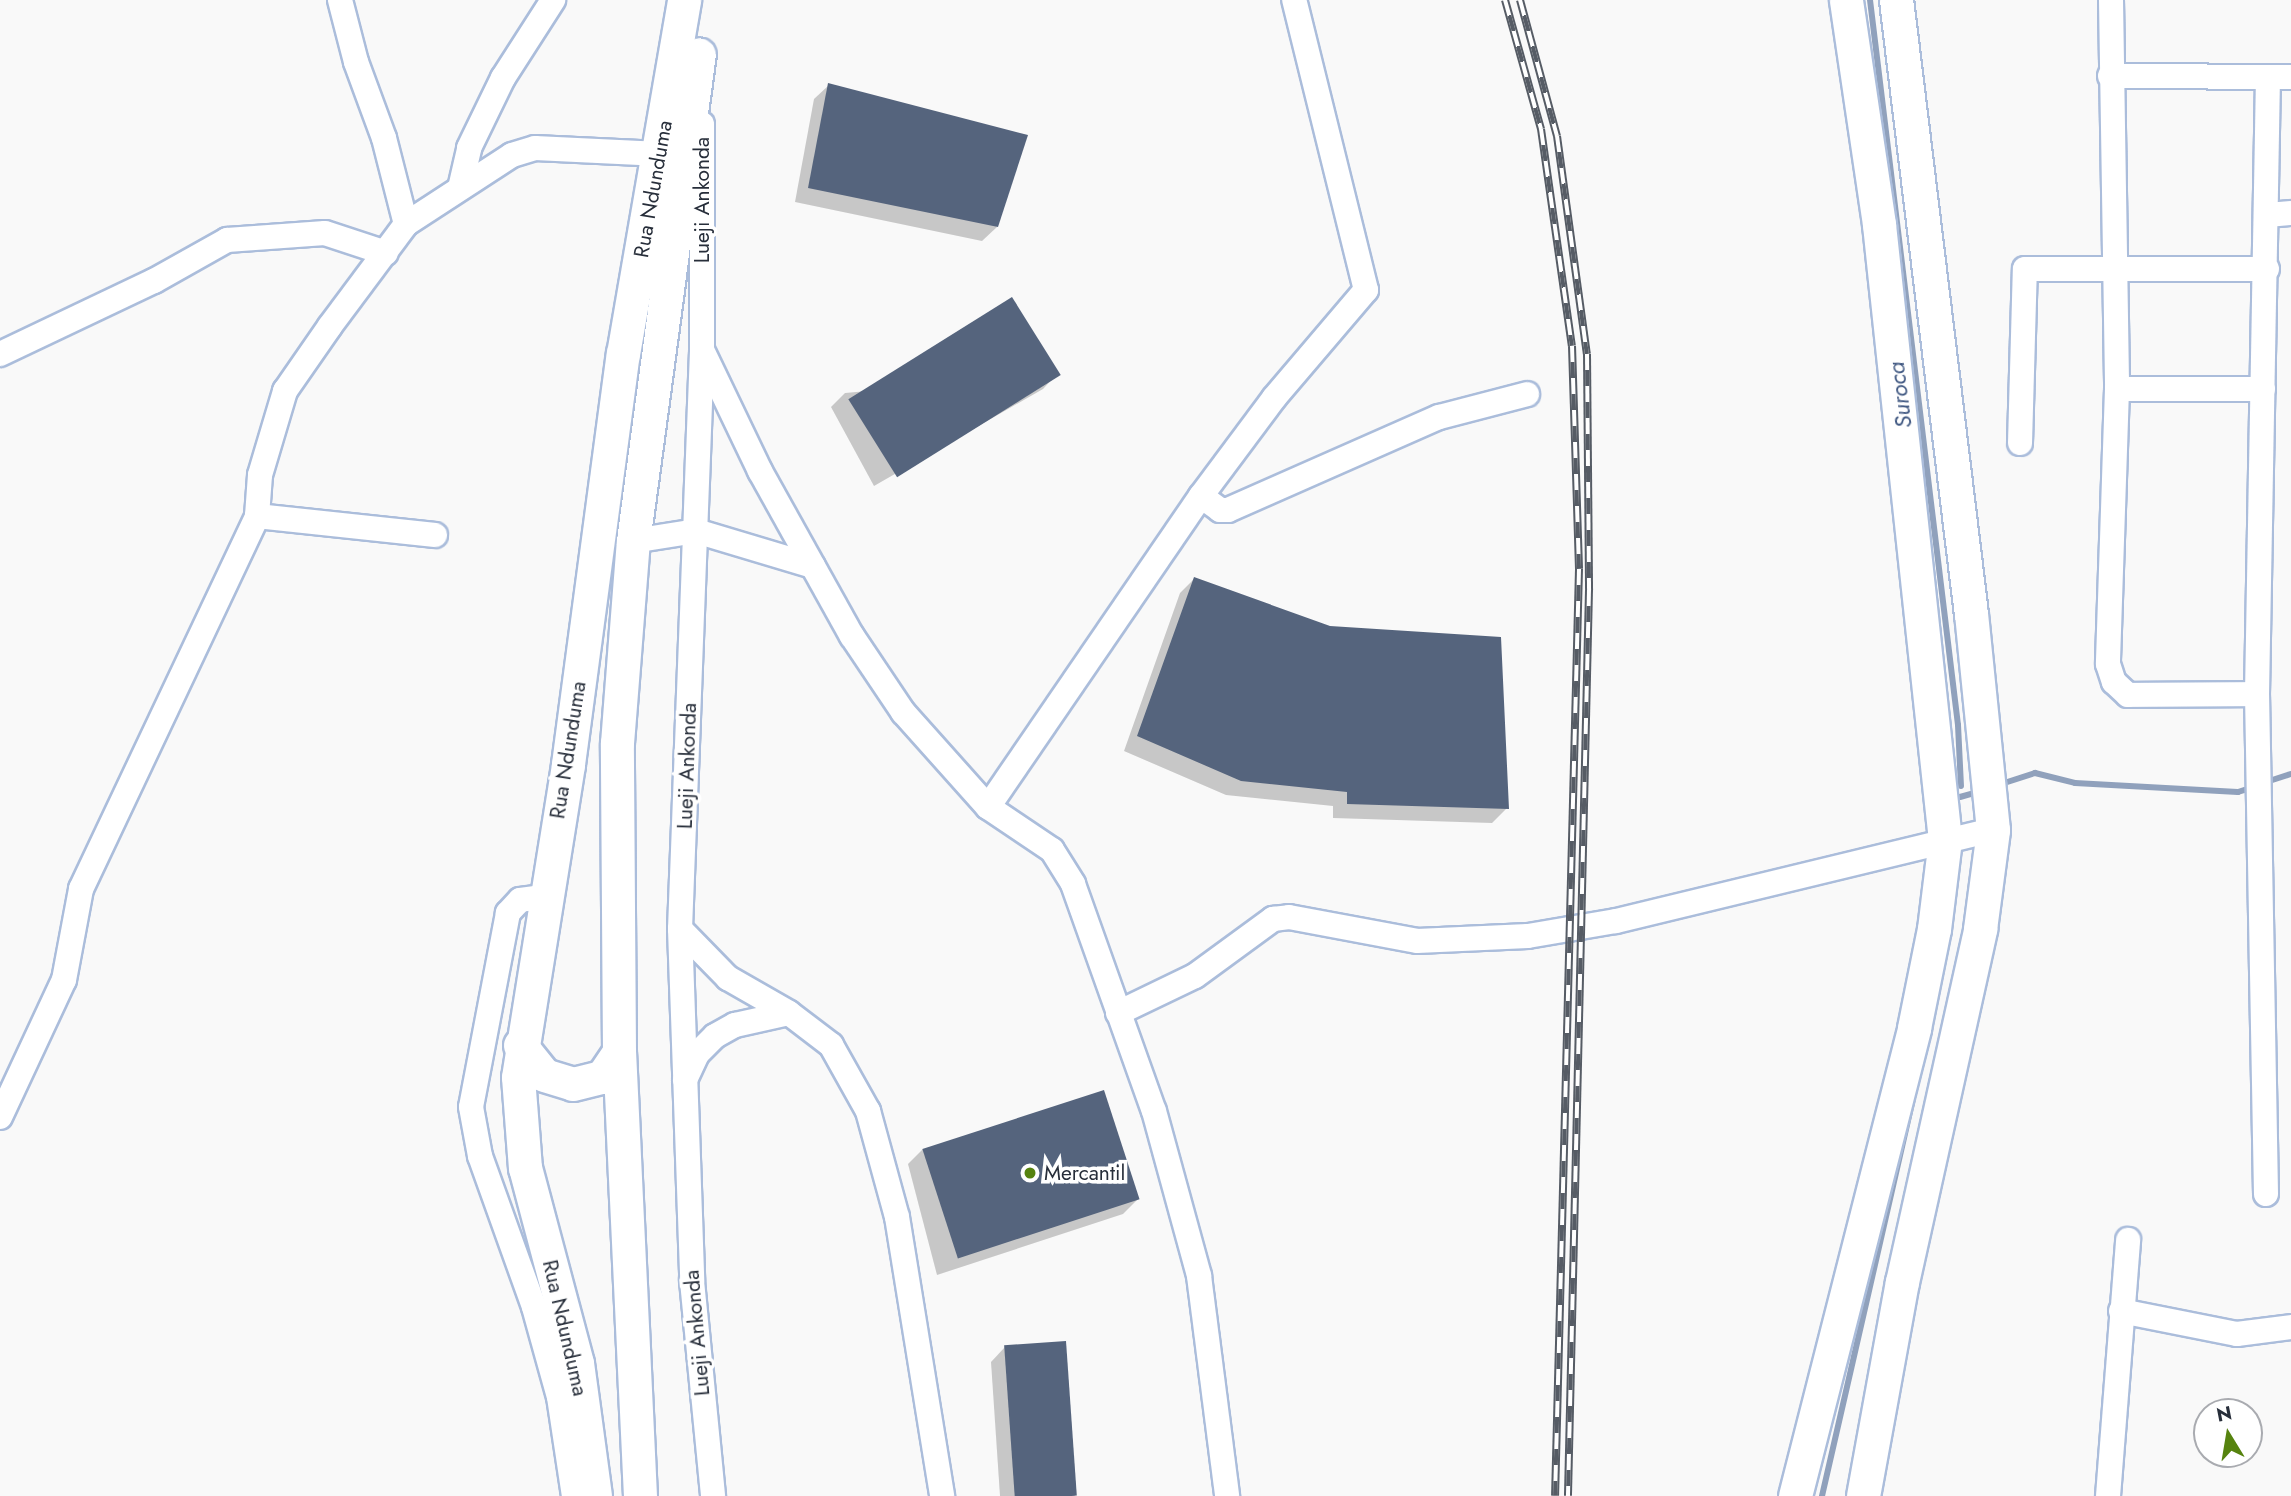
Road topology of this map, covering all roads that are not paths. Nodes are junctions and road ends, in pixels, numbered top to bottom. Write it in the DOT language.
graph roads {
  1 [pos="340,0"];
  2 [pos="553,0"];
  3 [pos="684,0"];
  4 [pos="706,0"];
  5 [pos="1294,0"];
  6 [pos="1846,0"];
  7 [pos="1896,0"];
  8 [pos="2111,0"];
  9 [pos="702,36"];
  10 [pos="2110,76"];
  11 [pos="2280,77"];
  12 [pos="661,154"];
  13 [pos="461,184"];
  14 [pos="2280,214"];
  15 [pos="405,224"];
  16 [pos="386,253"];
  17 [pos="2114,267"];
  18 [pos="2267,269"];
  19 [pos="702,351"];
  20 [pos="0,354"];
  21 [pos="2118,389"];
  22 [pos="2263,389"];
  23 [pos="1527,394"];
  24 [pos="2020,443"];
  25 [pos="1201,496"];
  26 [pos="257,516"];
  27 [pos="696,531"];
  28 [pos="435,535"];
  29 [pos="633,541"];
  30 [pos="813,566"];
  31 [pos="2257,694"];
  32 [pos="988,807"];
  33 [pos="1993,830"];
  34 [pos="1944,840"];
  35 [pos="543,897"];
  36 [pos="680,929"];
  37 [pos="789,1013"];
  38 [pos="1118,1013"];
  39 [pos="520,1045"];
  40 [pos="619,1052"];
  41 [pos="684,1084"];
  42 [pos="0,1116"];
  43 [pos="2266,1195"];
  44 [pos="2128,1240"];
  45 [pos="2121,1311"];
  46 [pos="2291,1326"];
  47 [pos="574,1496"];
  48 [pos="595,1496"];
  49 [pos="640,1496"];
  50 [pos="712,1496"];
  51 [pos="942,1496"];
  52 [pos="1227,1496"];
  53 [pos="1795,1496"];
  54 [pos="1863,1496"];
  55 [pos="2108,1496"];
  1 -- 15 [label="street"];
  2 -- 13 [label="street"];
  3 -- 12 [label="main road, Rua Ndunduma"];
  4 -- 9 [label="main road, Rua Ndunduma"];
  5 -- 25 [label="street"];
  6 -- 34 [label="main road"];
  7 -- 33 [label="main road"];
  8 -- 10 [label="street"];
  9 -- 19 [label="street, Lueji Ankonda"];
  9 -- 29 [label="main road, Rua Ndunduma"];
  10 -- 11 [label="street"];
  10 -- 17 [label="street"];
  11 -- 14 [label="street"];
  12 -- 13 [label="street"];
  12 -- 35 [label="main road, Rua Ndunduma"];
  13 -- 15 [label="street"];
  14 -- 18 [label="street"];
  15 -- 16 [label="street"];
  16 -- 20 [label="street"];
  16 -- 26 [label="street"];
  17 -- 18 [label="street"];
  17 -- 21 [label="street"];
  17 -- 24 [label="street"];
  18 -- 22 [label="street"];
  19 -- 27 [label="street, Lueji Ankonda"];
  19 -- 30 [label="street"];
  21 -- 22 [label="street"];
  21 -- 31 [label="street"];
  22 -- 31 [label="street"];
  23 -- 25 [label="street"];
  25 -- 32 [label="street"];
  26 -- 28 [label="street"];
  26 -- 42 [label="street"];
  27 -- 29 [label="street"];
  27 -- 30 [label="street"];
  27 -- 36 [label="street, Lueji Ankonda"];
  29 -- 40 [label="main road, Rua Ndunduma"];
  30 -- 32 [label="street"];
  31 -- 43 [label="street"];
  32 -- 38 [label="street"];
  33 -- 34 [label="street"];
  33 -- 54 [label="main road"];
  34 -- 38 [label="street"];
  34 -- 53 [label="main road"];
  35 -- 39 [label="main road, Rua Ndunduma"];
  35 -- 47 [label="street"];
  36 -- 37 [label="street"];
  36 -- 41 [label="street, Lueji Ankonda"];
  37 -- 41 [label="street"];
  37 -- 51 [label="street"];
  38 -- 52 [label="street"];
  39 -- 40 [label="main road"];
  39 -- 48 [label="main road, Rua Ndunduma"];
  40 -- 49 [label="main road"];
  41 -- 50 [label="street, Lueji Ankonda"];
  44 -- 45 [label="street"];
  45 -- 46 [label="street"];
  45 -- 55 [label="street"];
}
